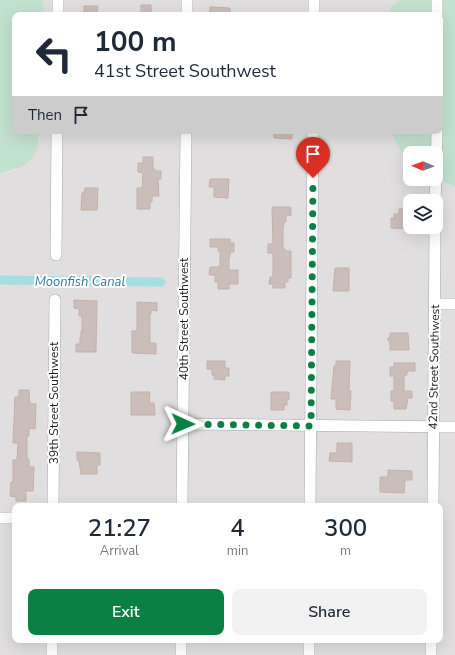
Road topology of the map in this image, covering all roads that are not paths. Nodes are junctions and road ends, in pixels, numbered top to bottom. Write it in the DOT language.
graph roads {
  1 [pos="58,0"];
  2 [pos="187,0"];
  3 [pos="314,0"];
  4 [pos="437,0"];
  5 [pos="58,12"];
  6 [pos="187,12"];
  7 [pos="314,12"];
  8 [pos="437,12"];
  9 [pos="57,134"];
  10 [pos="186,134"];
  11 [pos="313,134"];
  12 [pos="437,134"];
  13 [pos="437,146"];
  14 [pos="435,234"];
  15 [pos="56,255"];
  16 [pos="55,300"];
  17 [pos="435,304"];
  18 [pos="455,304"];
  19 [pos="183,424"];
  20 [pos="311,426"];
  21 [pos="433,427"];
  22 [pos="455,427"];
  23 [pos="53,503"];
  24 [pos="182,503"];
  25 [pos="310,503"];
  26 [pos="432,503"];
  27 [pos="0,518"];
  28 [pos="12,518"];
  29 [pos="52,643"];
  30 [pos="181,643"];
  31 [pos="309,643"];
  32 [pos="431,643"];
  33 [pos="52,655"];
  34 [pos="181,655"];
  35 [pos="309,655"];
  36 [pos="431,655"];
  1 -- 5 [label="street"];
  2 -- 6 [label="street"];
  3 -- 7 [label="street"];
  4 -- 8 [label="street"];
  9 -- 15 [label="street"];
  10 -- 19 [label="street, 40th Street Southwest"];
  11 -- 20 [label="street"];
  12 -- 13 [label="street"];
  14 -- 17 [label="street, 42nd Street Southwest"];
  16 -- 23 [label="street, 39th Street Southwest"];
  17 -- 18 [label="street"];
  17 -- 21 [label="street, 42nd Street Southwest"];
  19 -- 20 [label="street"];
  19 -- 24 [label="street, 40th Street Southwest"];
  20 -- 21 [label="street"];
  20 -- 25 [label="street"];
  21 -- 22 [label="street"];
  21 -- 26 [label="street, 42nd Street Southwest"];
  27 -- 28 [label="street"];
  29 -- 33 [label="street"];
  30 -- 34 [label="street"];
  31 -- 35 [label="street"];
  32 -- 36 [label="street"];
}
